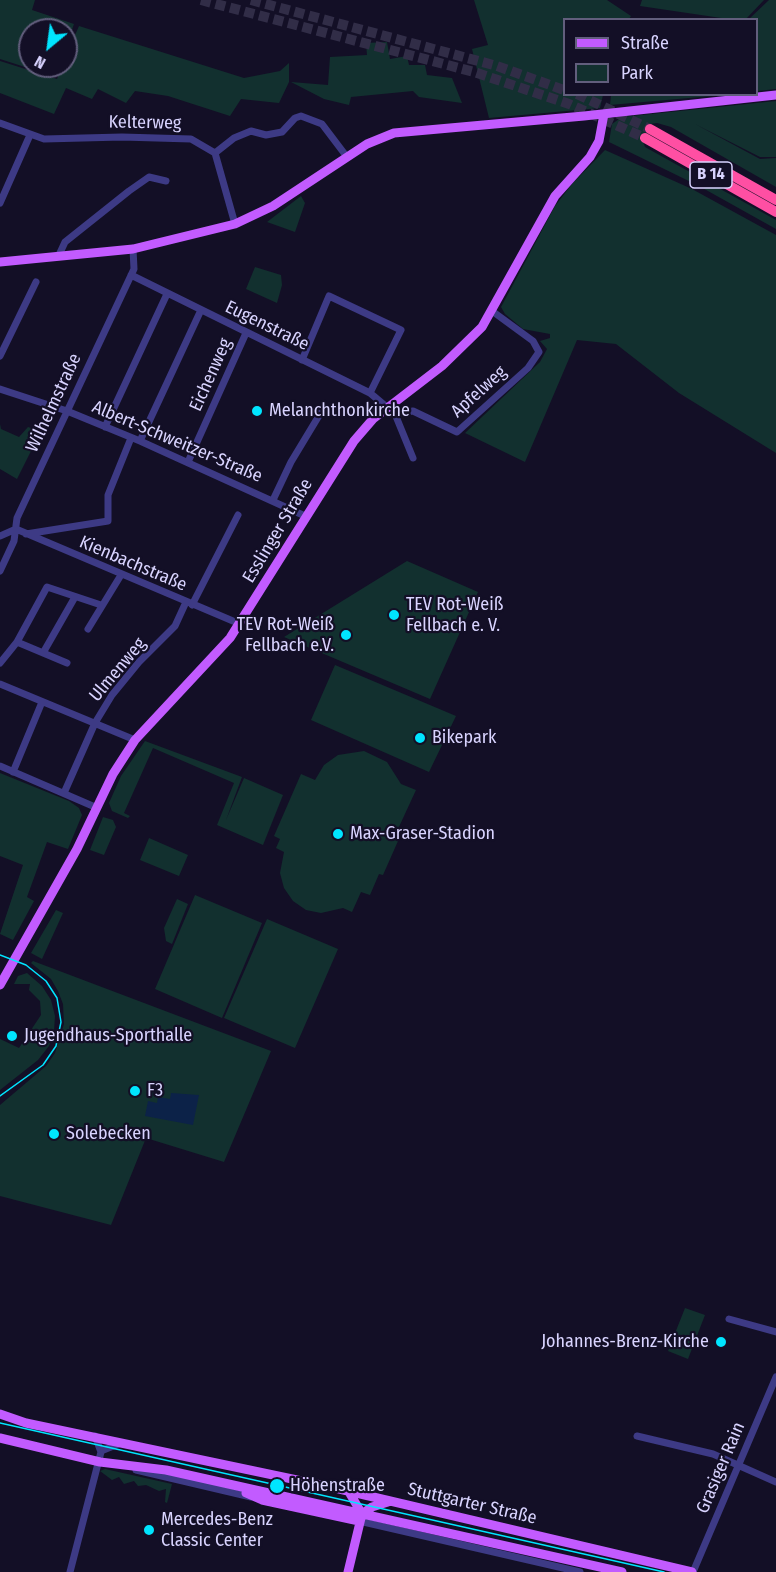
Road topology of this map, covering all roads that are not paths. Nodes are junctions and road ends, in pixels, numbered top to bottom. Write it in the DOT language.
graph roads {
  1 [pos="776,95"];
  2 [pos="604,114"];
  3 [pos="0,123"];
  4 [pos="30,135"];
  5 [pos="215,153"];
  6 [pos="347,157"];
  7 [pos="166,181"];
  8 [pos="776,200"];
  9 [pos="0,202"];
  10 [pos="776,212"];
  11 [pos="235,224"];
  12 [pos="133,249"];
  13 [pos="59,255"];
  14 [pos="0,262"];
  15 [pos="131,275"];
  16 [pos="36,282"];
  17 [pos="167,294"];
  18 [pos="201,310"];
  19 [pos="492,311"];
  20 [pos="246,333"];
  21 [pos="0,356"];
  22 [pos="302,360"];
  23 [pos="0,389"];
  24 [pos="370,393"];
  25 [pos="387,407"];
  26 [pos="323,410"];
  27 [pos="67,411"];
  28 [pos="395,414"];
  29 [pos="105,427"];
  30 [pos="131,438"];
  31 [pos="140,441"];
  32 [pos="413,458"];
  33 [pos="188,462"];
  34 [pos="273,500"];
  35 [pos="238,514"];
  36 [pos="305,516"];
  37 [pos="16,529"];
  38 [pos="26,534"];
  39 [pos="0,536"];
  40 [pos="0,571"];
  41 [pos="121,575"];
  42 [pos="75,597"];
  43 [pos="189,603"];
  44 [pos="101,605"];
  45 [pos="240,624"];
  46 [pos="88,629"];
  47 [pos="17,642"];
  48 [pos="44,652"];
  49 [pos="0,663"];
  50 [pos="67,663"];
  51 [pos="0,684"];
  52 [pos="42,702"];
  53 [pos="95,723"];
  54 [pos="135,740"];
  55 [pos="0,766"];
  56 [pos="13,772"];
  57 [pos="64,793"];
  58 [pos="95,807"];
  59 [pos="2,974"];
  60 [pos="0,985"];
  61 [pos="729,1319"];
  62 [pos="776,1332"];
  63 [pos="776,1377"];
  64 [pos="0,1415"];
  65 [pos="637,1436"];
  66 [pos="0,1437"];
  67 [pos="121,1443"];
  68 [pos="99,1444"];
  69 [pos="100,1462"];
  70 [pos="116,1465"];
  71 [pos="738,1465"];
  72 [pos="214,1480"];
  73 [pos="776,1482"];
  74 [pos="349,1492"];
  75 [pos="262,1500"];
  76 [pos="391,1502"];
  77 [pos="361,1518"];
  78 [pos="596,1570"];
  79 [pos="70,1572"];
  80 [pos="348,1572"];
  81 [pos="580,1572"];
  82 [pos="622,1572"];
  83 [pos="692,1572"];
  1 -- 2 [label="main road"];
  2 -- 6 [label="main road"];
  2 -- 19 [label="main road, Esslinger Straße"];
  3 -- 4 [label="street, Kelterweg"];
  4 -- 5 [label="street, Kelterweg"];
  4 -- 9 [label="street"];
  5 -- 6 [label="street"];
  5 -- 11 [label="street"];
  6 -- 11 [label="main road"];
  7 -- 13 [label="street"];
  8 -- 10 [label="highway, B 14"];
  11 -- 12 [label="main road"];
  12 -- 13 [label="main road"];
  12 -- 15 [label="street, Wilhelmstraße"];
  13 -- 14 [label="main road"];
  15 -- 17 [label="street, Eugenstraße"];
  15 -- 27 [label="street, Wilhelmstraße"];
  16 -- 21 [label="street"];
  17 -- 18 [label="street, Eugenstraße"];
  17 -- 29 [label="street"];
  18 -- 20 [label="street, Eugenstraße"];
  18 -- 31 [label="street"];
  19 -- 25 [label="main road, Esslinger Straße"];
  19 -- 28 [label="street, Apfelweg"];
  20 -- 22 [label="street, Eugenstraße"];
  20 -- 33 [label="street, Eichenweg"];
  22 -- 24 [label="street, Eugenstraße"];
  22 -- 24 [label="street"];
  23 -- 27 [label="street, Albert-Schweitzer-Straße"];
  24 -- 25 [label="street, Eugenstraße"];
  25 -- 28 [label="street"];
  25 -- 36 [label="main road, Esslinger Straße"];
  26 -- 34 [label="street"];
  27 -- 29 [label="street, Albert-Schweitzer-Straße"];
  27 -- 37 [label="street, Wilhelmstraße"];
  28 -- 32 [label="street"];
  29 -- 30 [label="street, Albert-Schweitzer-Straße"];
  30 -- 31 [label="street, Albert-Schweitzer-Straße"];
  30 -- 38 [label="street"];
  31 -- 33 [label="street, Albert-Schweitzer-Straße"];
  33 -- 34 [label="street, Albert-Schweitzer-Straße"];
  34 -- 36 [label="street, Albert-Schweitzer-Straße"];
  35 -- 43 [label="street, Ulmenweg"];
  36 -- 45 [label="main road, Esslinger Straße"];
  37 -- 38 [label="street, Kienbachstraße"];
  37 -- 39 [label="street"];
  37 -- 40 [label="street, Wilhelmstraße"];
  38 -- 41 [label="street, Kienbachstraße"];
  41 -- 43 [label="street, Kienbachstraße"];
  41 -- 44 [label="street"];
  42 -- 44 [label="street"];
  42 -- 47 [label="street"];
  42 -- 48 [label="street"];
  43 -- 45 [label="street, Kienbachstraße"];
  43 -- 53 [label="street, Ulmenweg"];
  44 -- 46 [label="street"];
  45 -- 54 [label="main road, Esslinger Straße"];
  47 -- 48 [label="street"];
  47 -- 49 [label="street"];
  48 -- 50 [label="street"];
  51 -- 52 [label="street"];
  52 -- 53 [label="street"];
  52 -- 56 [label="street"];
  53 -- 54 [label="street"];
  53 -- 57 [label="street, Ulmenweg"];
  54 -- 58 [label="main road, Esslinger Straße"];
  55 -- 56 [label="street"];
  56 -- 57 [label="street"];
  57 -- 58 [label="street"];
  58 -- 59 [label="main road, Esslinger Straße"];
  59 -- 60 [label="main road, Esslinger Straße"];
  61 -- 62 [label="street"];
  63 -- 71 [label="street, Grasiger Rain"];
  64 -- 68 [label="main road, Stuttgarter Straße"];
  65 -- 71 [label="street"];
  66 -- 69 [label="main road, Stuttgarter Straße"];
  67 -- 68 [label="main road, Stuttgarter Straße"];
  67 -- 68 [label="street"];
  67 -- 74 [label="main road, Stuttgarter Straße"];
  68 -- 69 [label="street"];
  69 -- 70 [label="main road, Stuttgarter Straße"];
  69 -- 79 [label="street"];
  70 -- 72 [label="main road, Stuttgarter Straße"];
  70 -- 75 [label="street, Stuttgarter Straße"];
  71 -- 73 [label="street"];
  71 -- 83 [label="street, Grasiger Rain"];
  72 -- 75 [label="main road"];
  72 -- 77 [label="main road, Stuttgarter Straße"];
  74 -- 76 [label="main road, Stuttgarter Straße"];
  74 -- 77 [label="main road"];
  75 -- 77 [label="main road"];
  76 -- 77 [label="main road"];
  76 -- 83 [label="main road, Stuttgarter Straße"];
  77 -- 78 [label="main road, Stuttgarter Straße"];
  77 -- 80 [label="main road"];
  77 -- 81 [label="street, Stuttgarter Straße"];
  78 -- 82 [label="main road, Stuttgarter Straße"];
}
